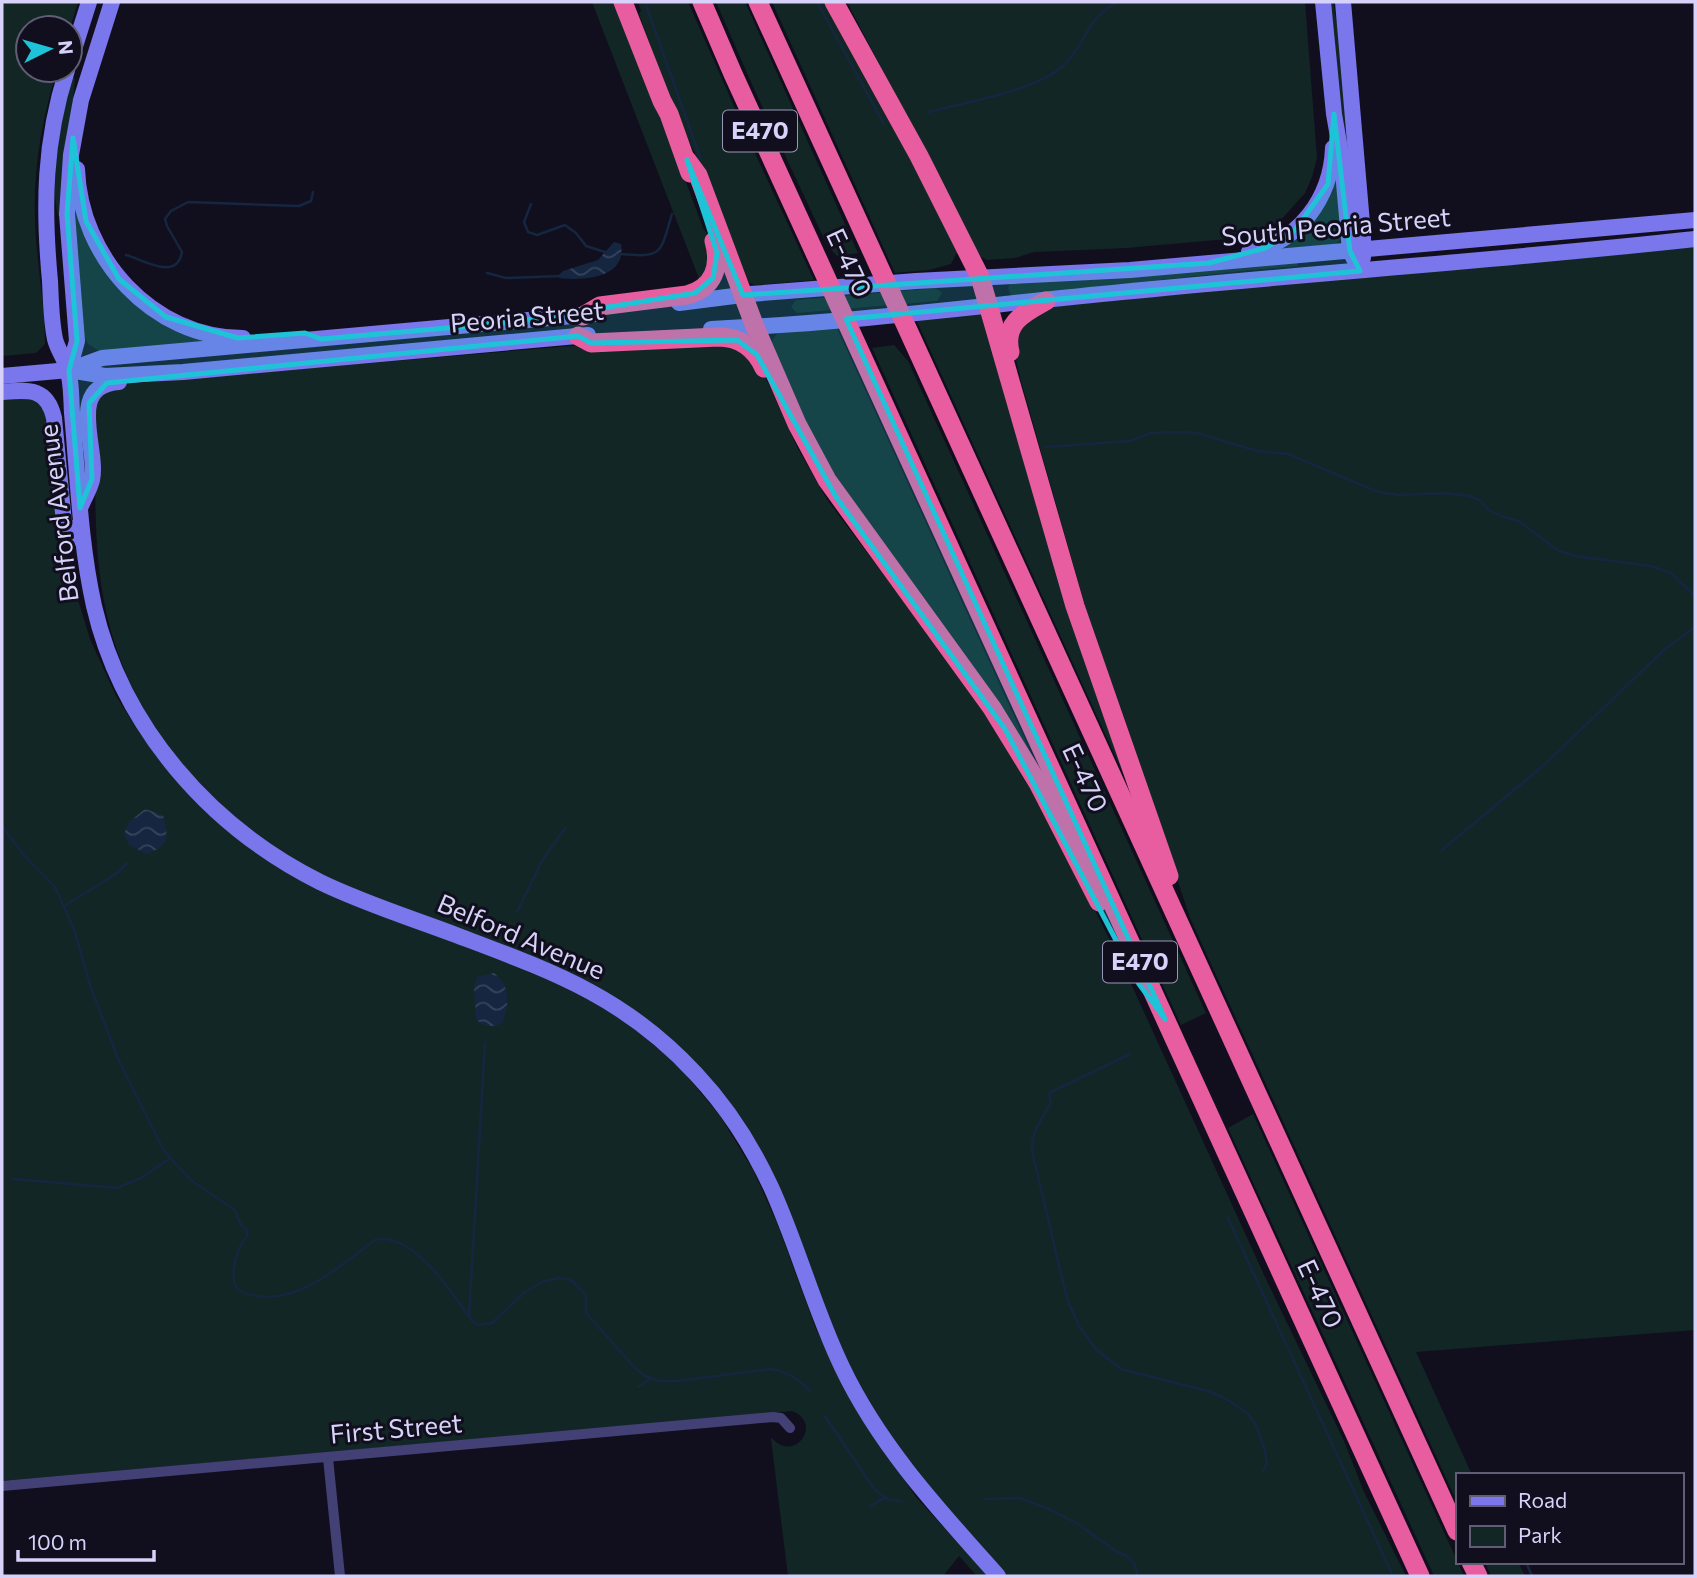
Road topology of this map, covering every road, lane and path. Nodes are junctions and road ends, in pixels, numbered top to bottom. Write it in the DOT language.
graph roads {
  1 [pos="112,2"];
  2 [pos="623,2"];
  3 [pos="629,2"];
  4 [pos="702,2"];
  5 [pos="758,2"];
  6 [pos="835,2"];
  7 [pos="841,2"];
  8 [pos="1323,2"];
  9 [pos="1343,2"];
  10 [pos="876,76"];
  11 [pos="64,84"];
  12 [pos="669,114"];
  13 [pos="1334,114"];
  14 [pos="73,138"];
  15 [pos="687,160"];
  16 [pos="1695,220"];
  17 [pos="1695,239"];
  18 [pos="1357,250"];
  19 [pos="1209,263"];
  20 [pos="1360,271"];
  21 [pos="980,277"];
  22 [pos="743,295"];
  23 [pos="1046,301"];
  24 [pos="990,306"];
  25 [pos="583,316"];
  26 [pos="755,327"];
  27 [pos="578,336"];
  28 [pos="321,339"];
  29 [pos="69,370"];
  30 [pos="183,372"];
  31 [pos="2,376"];
  32 [pos="1014,390"];
  33 [pos="2,392"];
  34 [pos="797,424"];
  35 [pos="80,508"];
  36 [pos="83,542"];
  37 [pos="1199,966"];
  38 [pos="1165,1019"];
  39 [pos="790,1428"];
  40 [pos="328,1458"];
  41 [pos="2,1486"];
  42 [pos="1456,1529"];
  43 [pos="340,1576"];
  44 [pos="998,1576"];
  45 [pos="1420,1576"];
  1 -- 14 [label="main road, Belford Avenue"];
  2 -- 12 [label="highway"];
  3 -- 12 [label="highway"];
  4 -- 38 [label="highway, E-470 / E470"];
  5 -- 37 [label="highway, E-470 / E470"];
  6 -- 10 [label="highway"];
  7 -- 10 [label="highway"];
  8 -- 13 [label="main road"];
  9 -- 18 [label="main road"];
  10 -- 21 [label="highway"];
  11 -- 29 [label="main road, Belford Avenue"];
  12 -- 15 [label="highway"];
  13 -- 18 [label="main road"];
  13 -- 19 [label="main road"];
  14 -- 28 [label="main road"];
  14 -- 29 [label="main road, Belford Avenue"];
  15 -- 22 [label="highway"];
  15 -- 25 [label="highway"];
  16 -- 18 [label="main road, South Peoria Street"];
  17 -- 20 [label="main road, South Peoria Street"];
  18 -- 19 [label="main road, South Peoria Street"];
  18 -- 20 [label="main road"];
  19 -- 21 [label="main road, South Peoria Street"];
  20 -- 23 [label="main road, South Peoria Street"];
  21 -- 22 [label="main road, Peoria Street"];
  21 -- 24 [label="highway"];
  22 -- 25 [label="main road, Peoria Street"];
  22 -- 26 [label="highway"];
  23 -- 24 [label="main road, South Peoria Street"];
  23 -- 32 [label="highway"];
  24 -- 26 [label="main road, Peoria Street"];
  24 -- 32 [label="highway"];
  25 -- 28 [label="main road, Peoria Street"];
  26 -- 27 [label="main road, Peoria Street"];
  26 -- 34 [label="highway"];
  27 -- 30 [label="main road, Peoria Street"];
  27 -- 34 [label="highway"];
  28 -- 29 [label="main road, Peoria Street"];
  29 -- 30 [label="main road, Peoria Street"];
  29 -- 31 [label="main road, Peoria Street"];
  29 -- 35 [label="main road, Belford Avenue"];
  30 -- 35 [label="main road"];
  32 -- 37 [label="highway"];
  33 -- 36 [label="main road"];
  34 -- 38 [label="highway"];
  35 -- 36 [label="main road, Belford Avenue"];
  36 -- 44 [label="main road, Belford Avenue"];
  37 -- 42 [label="highway, E-470 / E470"];
  38 -- 45 [label="highway, E-470 / E470"];
  39 -- 40 [label="street, First Street"];
  40 -- 41 [label="street, First Street"];
  40 -- 43 [label="street"];
}
